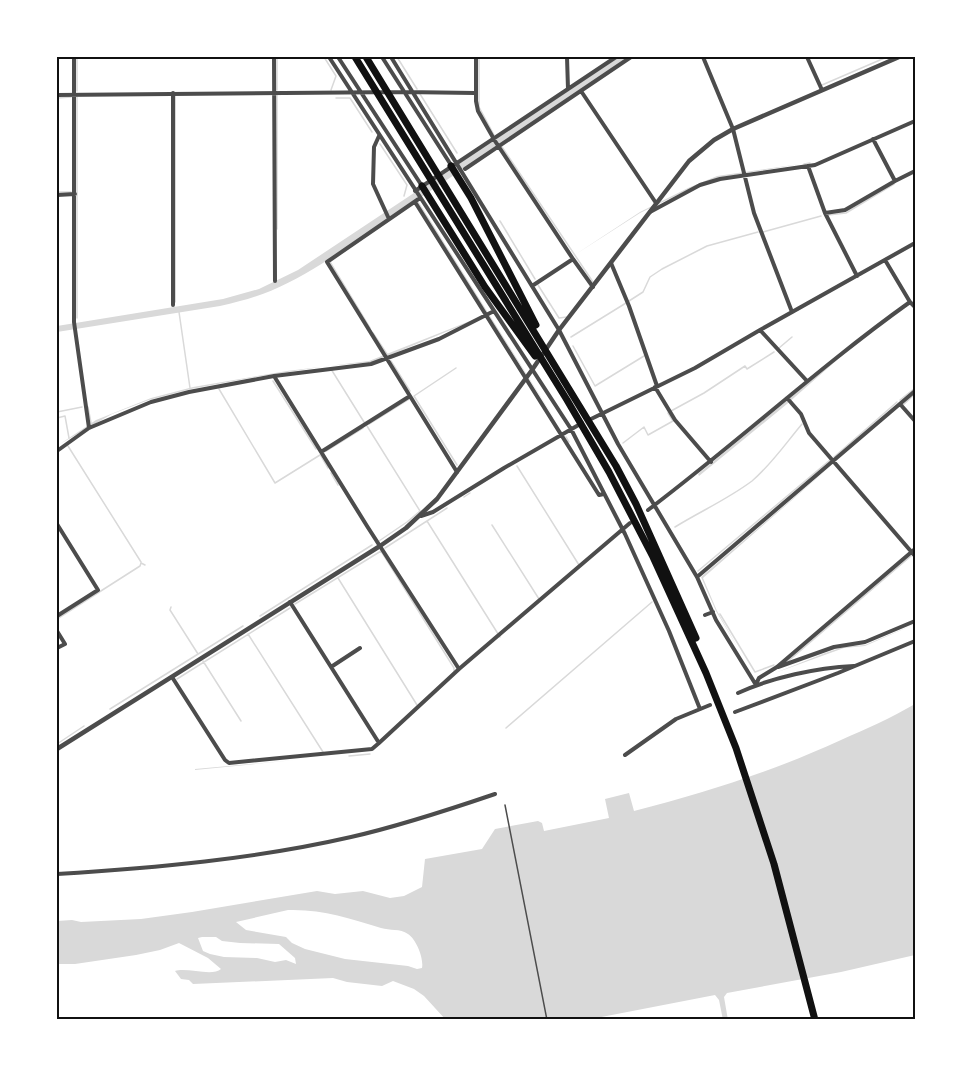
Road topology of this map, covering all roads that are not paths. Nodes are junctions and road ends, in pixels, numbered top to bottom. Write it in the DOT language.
graph roads {
  1 [pos="74,57"];
  2 [pos="274,57"];
  3 [pos="328,57"];
  4 [pos="339,57"];
  5 [pos="355,57"];
  6 [pos="366,57"];
  7 [pos="382,57"];
  8 [pos="391,57"];
  9 [pos="476,57"];
  10 [pos="567,57"];
  11 [pos="616,57"];
  12 [pos="631,57"];
  13 [pos="703,57"];
  14 [pos="807,57"];
  15 [pos="899,57"];
  16 [pos="568,88"];
  17 [pos="822,90"];
  18 [pos="581,91"];
  19 [pos="404,92"];
  20 [pos="413,92"];
  21 [pos="173,93"];
  22 [pos="274,93"];
  23 [pos="352,93"];
  24 [pos="361,93"];
  25 [pos="475,93"];
  26 [pos="74,94"];
  27 [pos="57,95"];
  28 [pos="915,121"];
  29 [pos="733,129"];
  30 [pos="379,136"];
  31 [pos="873,140"];
  32 [pos="496,143"];
  33 [pos="454,164"];
  34 [pos="808,166"];
  35 [pos="464,170"];
  36 [pos="915,171"];
  37 [pos="745,175"];
  38 [pos="895,181"];
  39 [pos="418,189"];
  40 [pos="75,194"];
  41 [pos="57,195"];
  42 [pos="420,198"];
  43 [pos="415,202"];
  44 [pos="656,203"];
  45 [pos="650,211"];
  46 [pos="825,213"];
  47 [pos="389,219"];
  48 [pos="915,243"];
  49 [pos="573,259"];
  50 [pos="885,260"];
  51 [pos="611,263"];
  52 [pos="857,276"];
  53 [pos="275,281"];
  54 [pos="532,286"];
  55 [pos="593,288"];
  56 [pos="172,305"];
  57 [pos="912,305"];
  58 [pos="792,312"];
  59 [pos="489,314"];
  60 [pos="559,330"];
  61 [pos="760,330"];
  62 [pos="541,341"];
  63 [pos="535,352"];
  64 [pos="385,357"];
  65 [pos="532,370"];
  66 [pos="274,376"];
  67 [pos="527,377"];
  68 [pos="807,381"];
  69 [pos="656,387"];
  70 [pos="915,391"];
  71 [pos="410,396"];
  72 [pos="789,400"];
  73 [pos="900,404"];
  74 [pos="601,413"];
  75 [pos="915,421"];
  76 [pos="89,426"];
  77 [pos="571,429"];
  78 [pos="561,435"];
  79 [pos="57,451"];
  80 [pos="321,452"];
  81 [pos="833,461"];
  82 [pos="711,462"];
  83 [pos="458,472"];
  84 [pos="604,494"];
  85 [pos="656,505"];
  86 [pos="648,510"];
  87 [pos="421,516"];
  88 [pos="630,523"];
  89 [pos="57,524"];
  90 [pos="624,531"];
  91 [pos="380,546"];
  92 [pos="913,550"];
  93 [pos="915,556"];
  94 [pos="697,577"];
  95 [pos="290,602"];
  96 [pos="713,612"];
  97 [pos="705,615"];
  98 [pos="57,616"];
  99 [pos="915,621"];
  100 [pos="675,628"];
  101 [pos="57,631"];
  102 [pos="669,631"];
  103 [pos="915,640"];
  104 [pos="57,648"];
  105 [pos="360,648"];
  106 [pos="858,665"];
  107 [pos="331,667"];
  108 [pos="777,667"];
  109 [pos="459,669"];
  110 [pos="172,677"];
  111 [pos="756,685"];
  112 [pos="738,693"];
  113 [pos="710,705"];
  114 [pos="700,710"];
  115 [pos="735,712"];
  116 [pos="728,723"];
  117 [pos="379,743"];
  118 [pos="57,749"];
  119 [pos="625,755"];
  120 [pos="495,794"];
  121 [pos="505,805"];
  122 [pos="57,874"];
  123 [pos="547,1020"];
  124 [pos="817,1020"];
  1 -- 26 [label="street"];
  2 -- 22 [label="street"];
  3 -- 23 [label="street"];
  4 -- 24 [label="street"];
  5 -- 63 [label="highway"];
  6 -- 62 [label="highway"];
  7 -- 19 [label="street"];
  8 -- 20 [label="street"];
  9 -- 25 [label="street"];
  10 -- 16 [label="street"];
  11 -- 16 [label="street"];
  12 -- 18 [label="street"];
  13 -- 29 [label="street"];
  14 -- 17 [label="street"];
  15 -- 17 [label="street"];
  16 -- 32 [label="street"];
  17 -- 29 [label="street"];
  18 -- 32 [label="street"];
  18 -- 44 [label="street"];
  19 -- 20 [label="street"];
  19 -- 24 [label="street"];
  19 -- 33 [label="street"];
  20 -- 25 [label="street"];
  20 -- 33 [label="street"];
  21 -- 22 [label="street"];
  21 -- 26 [label="street"];
  21 -- 56 [label="street"];
  22 -- 23 [label="street"];
  22 -- 53 [label="street"];
  23 -- 24 [label="street"];
  23 -- 30 [label="street"];
  24 -- 39 [label="street"];
  25 -- 32 [label="street"];
  26 -- 27 [label="street"];
  26 -- 40 [label="street"];
  28 -- 31 [label="street"];
  29 -- 37 [label="street"];
  29 -- 44 [label="street"];
  30 -- 39 [label="street"];
  30 -- 47 [label="street"];
  31 -- 34 [label="street"];
  31 -- 38 [label="street"];
  32 -- 33 [label="street"];
  32 -- 35 [label="street"];
  32 -- 49 [label="street"];
  33 -- 35 [label="street"];
  33 -- 39 [label="street"];
  33 -- 62 [label="highway"];
  34 -- 37 [label="street"];
  34 -- 46 [label="street"];
  35 -- 54 [label="street"];
  36 -- 38 [label="street"];
  37 -- 45 [label="street"];
  37 -- 58 [label="street"];
  38 -- 46 [label="street"];
  39 -- 42 [label="street"];
  39 -- 63 [label="highway"];
  40 -- 41 [label="street"];
  40 -- 76 [label="street"];
  42 -- 43 [label="street"];
  42 -- 59 [label="street"];
  43 -- 47 [label="street"];
  43 -- 59 [label="street"];
  44 -- 45 [label="street"];
  45 -- 51 [label="street"];
  46 -- 52 [label="street"];
  47 -- 64 [label="street"];
  48 -- 50 [label="street"];
  49 -- 54 [label="street"];
  49 -- 55 [label="street"];
  50 -- 52 [label="street"];
  50 -- 57 [label="street"];
  51 -- 55 [label="street"];
  51 -- 69 [label="street"];
  52 -- 58 [label="street"];
  54 -- 60 [label="street"];
  55 -- 60 [label="street"];
  57 -- 68 [label="street"];
  58 -- 61 [label="street"];
  59 -- 64 [label="street"];
  59 -- 65 [label="street"];
  59 -- 67 [label="street"];
  60 -- 65 [label="street"];
  60 -- 74 [label="street"];
  61 -- 68 [label="street"];
  61 -- 69 [label="street"];
  62 -- 116 [label="highway"];
  63 -- 116 [label="highway"];
  64 -- 66 [label="street"];
  64 -- 71 [label="street"];
  65 -- 67 [label="street"];
  65 -- 77 [label="street"];
  66 -- 76 [label="street"];
  66 -- 80 [label="street"];
  67 -- 78 [label="street"];
  67 -- 83 [label="street"];
  68 -- 72 [label="street"];
  69 -- 74 [label="street"];
  69 -- 82 [label="street"];
  70 -- 73 [label="street"];
  71 -- 80 [label="street"];
  71 -- 83 [label="street"];
  72 -- 81 [label="street"];
  72 -- 82 [label="street"];
  73 -- 75 [label="street"];
  73 -- 81 [label="street"];
  74 -- 77 [label="street"];
  74 -- 85 [label="street"];
  76 -- 79 [label="street"];
  77 -- 78 [label="street"];
  77 -- 84 [label="street"];
  78 -- 84 [label="street"];
  78 -- 87 [label="street"];
  80 -- 91 [label="street"];
  81 -- 92 [label="street"];
  81 -- 94 [label="street"];
  82 -- 85 [label="street"];
  83 -- 87 [label="street"];
  84 -- 90 [label="street"];
  85 -- 86 [label="street"];
  85 -- 94 [label="street"];
  87 -- 91 [label="street"];
  88 -- 90 [label="street"];
  89 -- 98 [label="street"];
  90 -- 102 [label="street"];
  90 -- 109 [label="street"];
  91 -- 95 [label="street"];
  91 -- 109 [label="street"];
  92 -- 93 [label="street"];
  92 -- 108 [label="street"];
  94 -- 96 [label="street"];
  95 -- 107 [label="street"];
  95 -- 110 [label="street"];
  96 -- 97 [label="street"];
  96 -- 111 [label="street"];
  99 -- 108 [label="street"];
  100 -- 102 [label="street"];
  101 -- 104 [label="street"];
  102 -- 114 [label="street"];
  103 -- 106 [label="street"];
  105 -- 107 [label="street"];
  106 -- 111 [label="street"];
  106 -- 115 [label="street"];
  107 -- 117 [label="street"];
  108 -- 111 [label="street"];
  109 -- 117 [label="street"];
  110 -- 117 [label="street"];
  110 -- 118 [label="street"];
  111 -- 112 [label="street"];
  113 -- 114 [label="street"];
  114 -- 119 [label="street"];
  116 -- 124 [label="highway"];
  120 -- 122 [label="street"];
  121 -- 123 [label="lane"];
}
